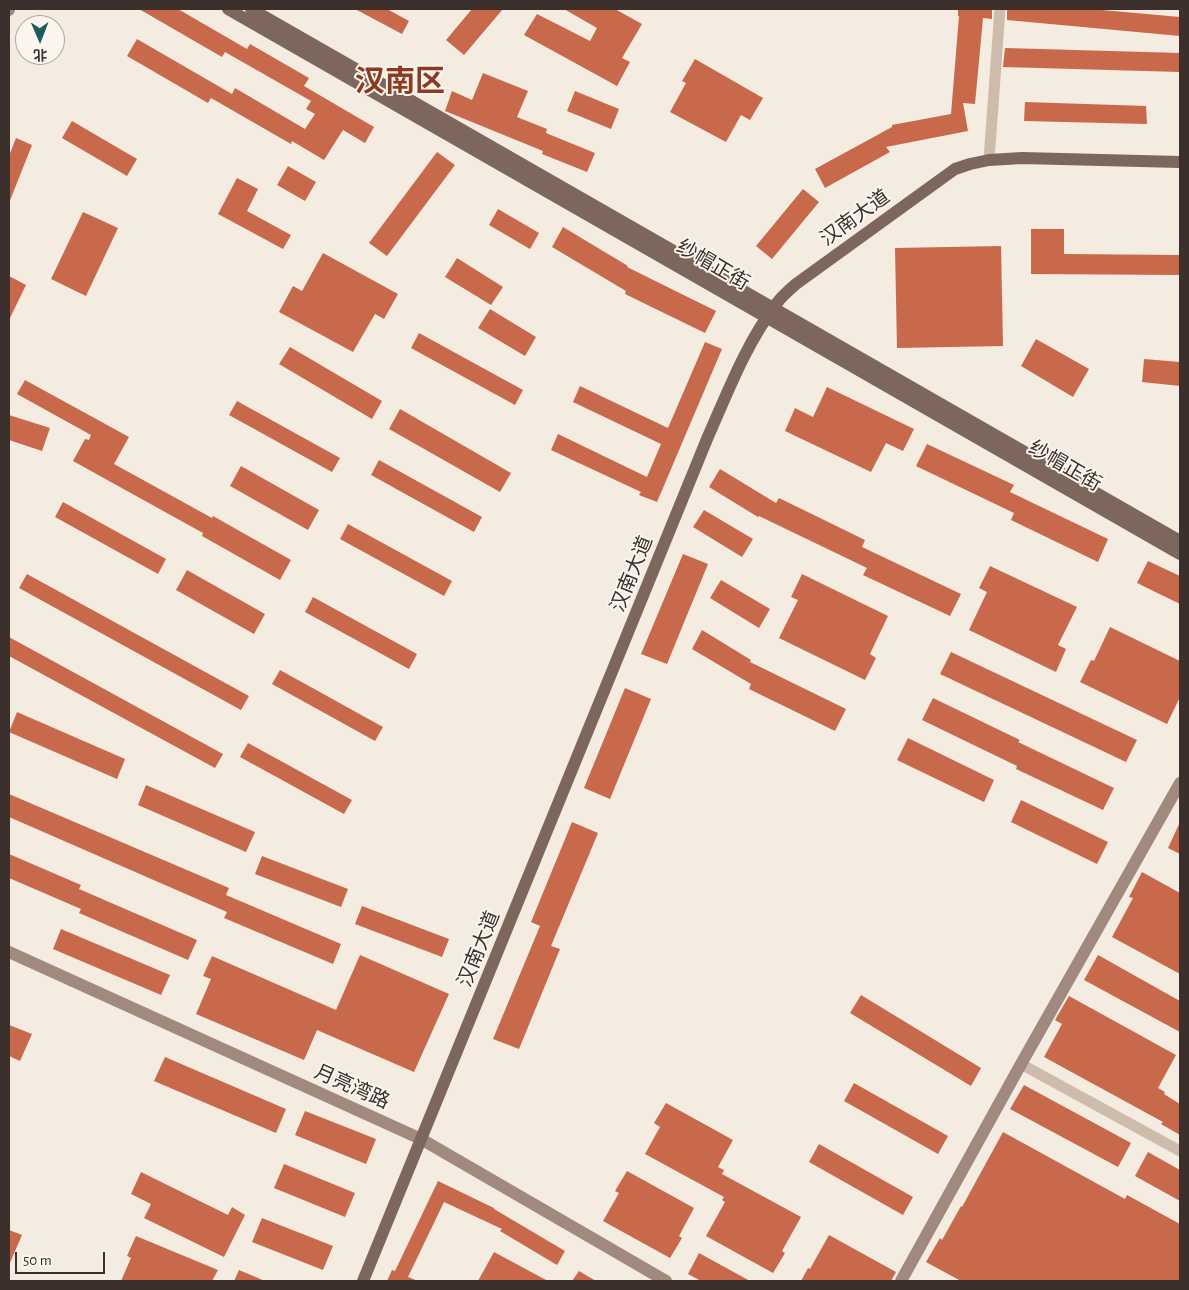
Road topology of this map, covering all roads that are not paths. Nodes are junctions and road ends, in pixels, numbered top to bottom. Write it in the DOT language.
graph roads {
  1 [pos="228,9"];
  2 [pos="251,9"];
  3 [pos="1000,9"];
  4 [pos="989,160"];
  5 [pos="1180,162"];
  6 [pos="770,313"];
  7 [pos="1180,540"];
  8 [pos="1180,554"];
  9 [pos="1180,783"];
  10 [pos="9,952"];
  11 [pos="1021,1064"];
  12 [pos="421,1139"];
  13 [pos="1180,1151"];
  14 [pos="363,1281"];
  15 [pos="666,1281"];
  16 [pos="902,1281"];
  1 -- 6 [label="main road, 纱帽正街"];
  2 -- 6 [label="main road, 纱帽正街"];
  3 -- 4 [label="street"];
  4 -- 5 [label="main road, 汉南大道"];
  4 -- 6 [label="main road, 汉南大道"];
  6 -- 7 [label="main road, 纱帽正街"];
  6 -- 8 [label="main road, 纱帽正街"];
  6 -- 12 [label="main road, 汉南大道"];
  9 -- 11 [label="street"];
  10 -- 12 [label="street, 月亮湾路"];
  11 -- 13 [label="street"];
  11 -- 16 [label="street"];
  12 -- 14 [label="main road, 汉南大道"];
  12 -- 15 [label="street, 月亮湾路"];
}
